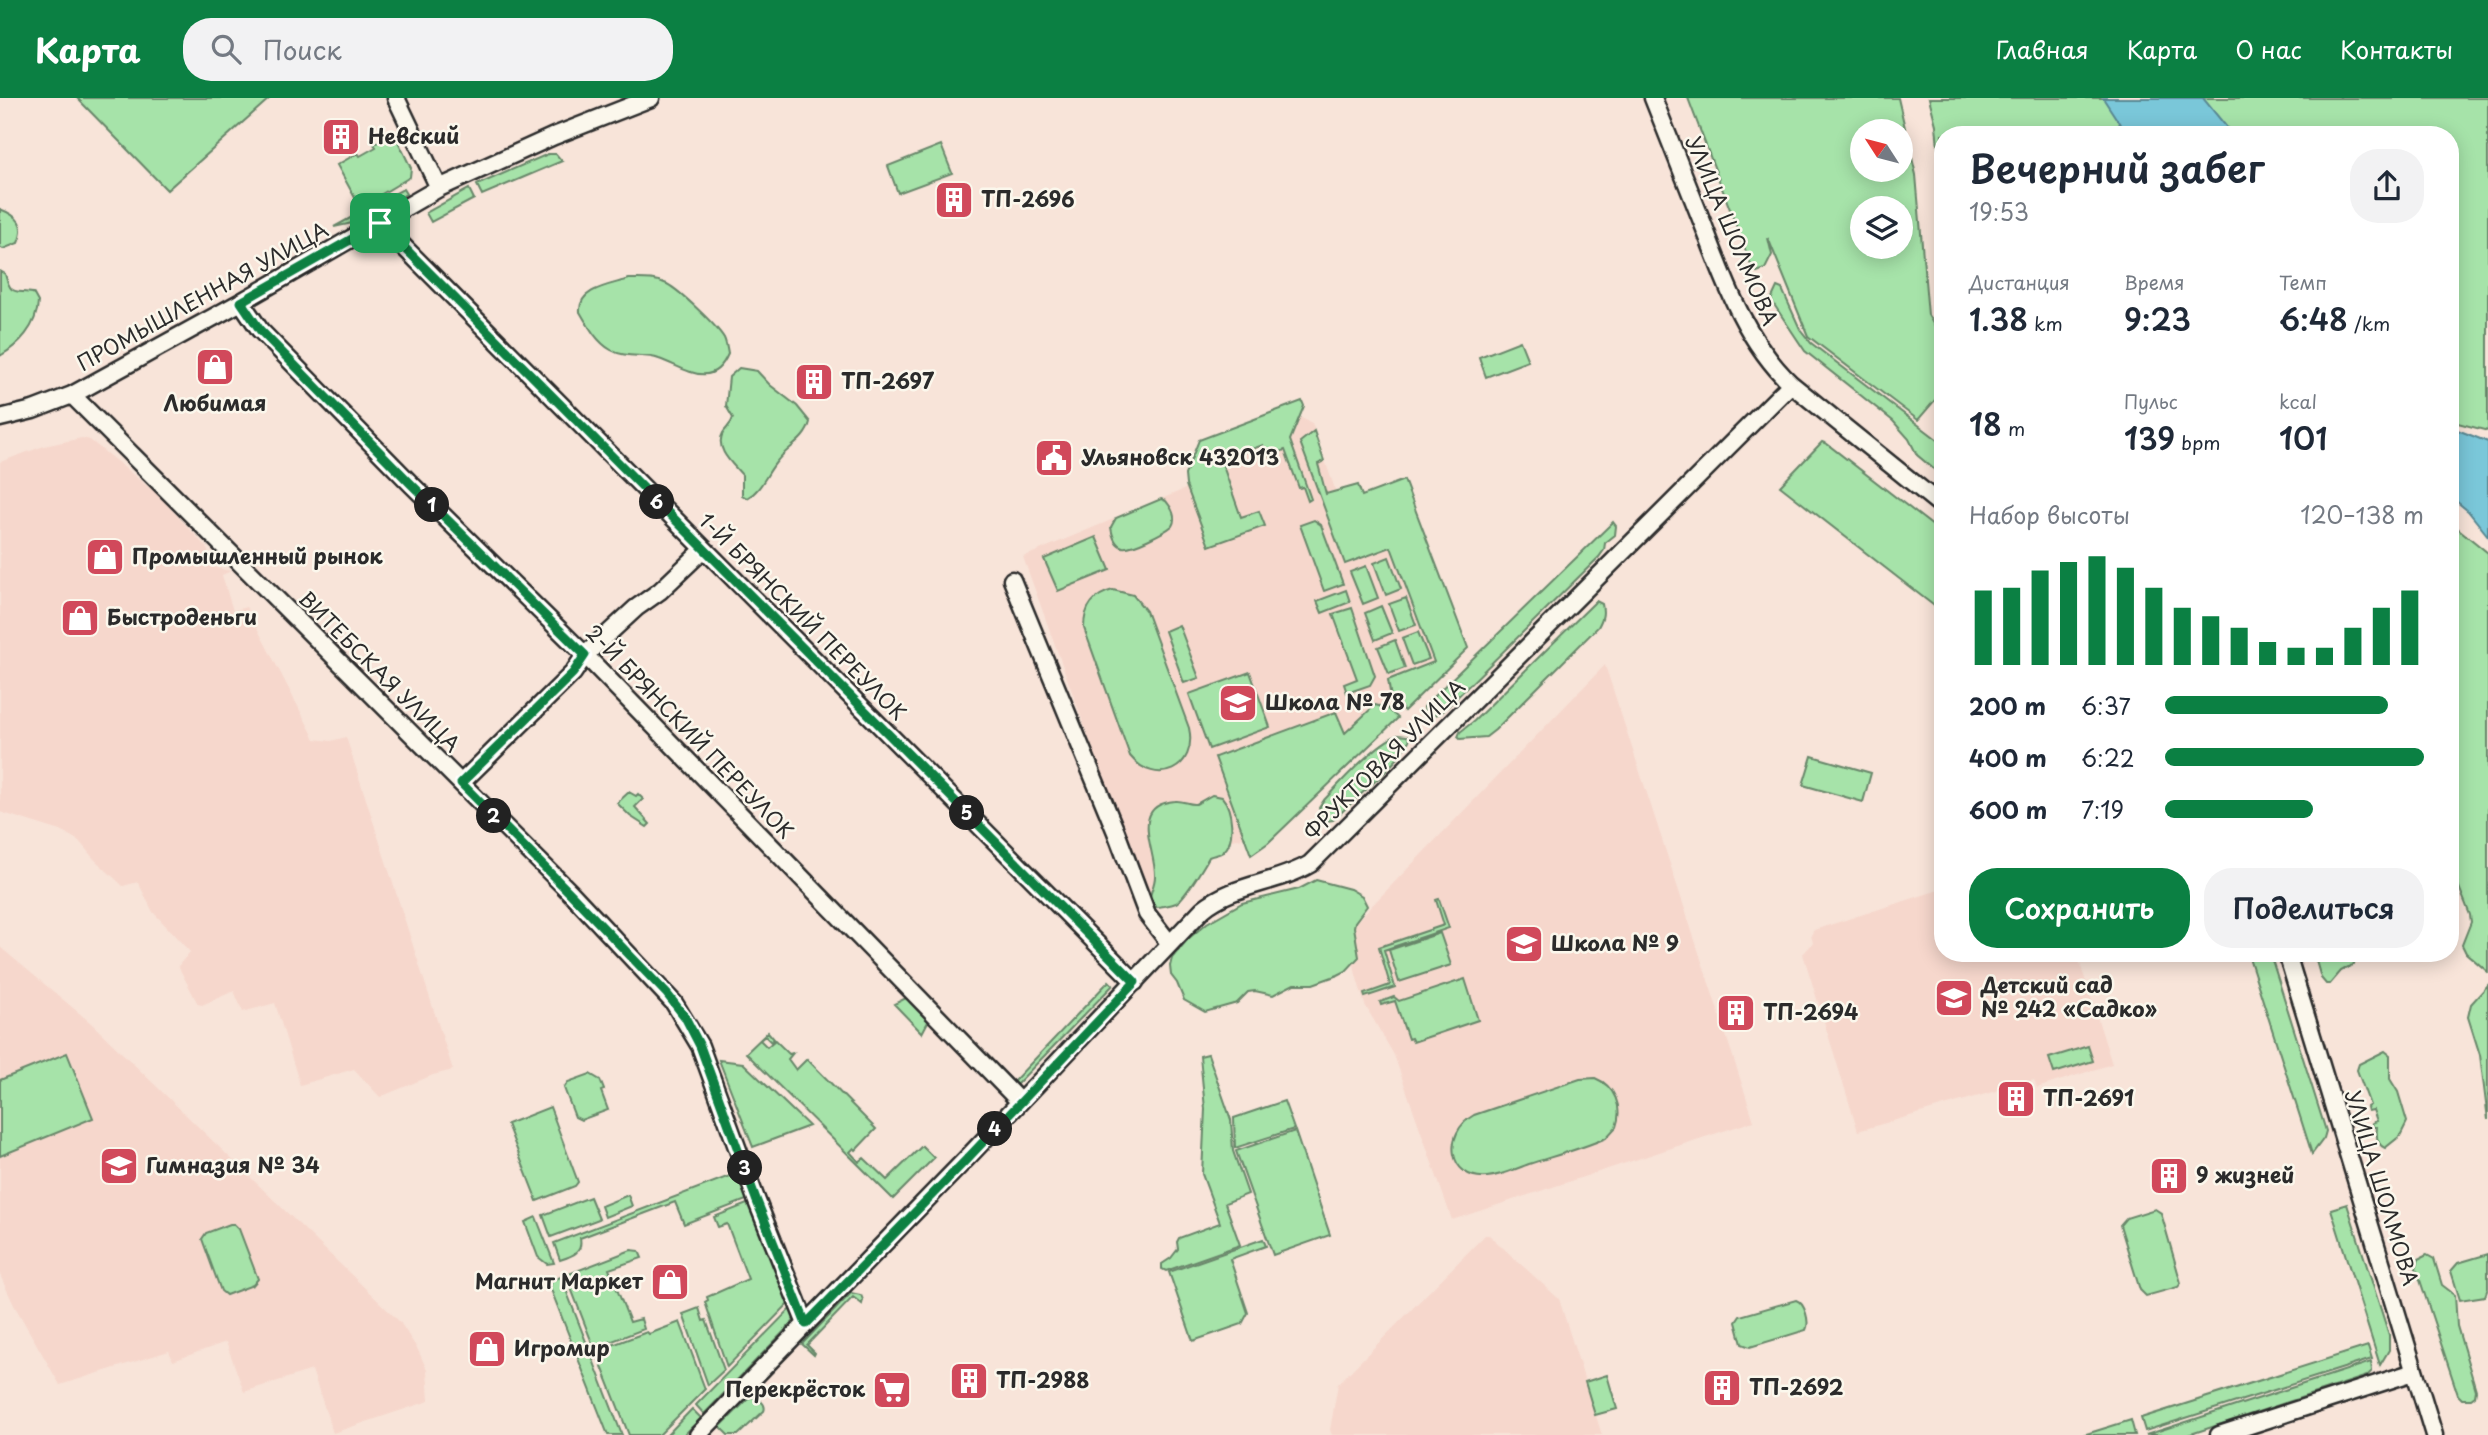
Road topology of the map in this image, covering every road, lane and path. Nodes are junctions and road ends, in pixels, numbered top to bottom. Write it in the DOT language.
graph roads {
  1 [pos="396,98"];
  2 [pos="651,98"];
  3 [pos="1653,98"];
  4 [pos="439,188"];
  5 [pos="380,223"];
  6 [pos="241,302"];
  7 [pos="1791,384"];
  8 [pos="72,395"];
  9 [pos="0,418"];
  10 [pos="1934,500"];
  11 [pos="704,549"];
  12 [pos="1012,580"];
  13 [pos="585,655"];
  14 [pos="461,783"];
  15 [pos="1170,944"];
  16 [pos="2289,962"];
  17 [pos="1135,982"];
  18 [pos="1020,1102"];
  19 [pos="806,1324"];
  20 [pos="2414,1372"];
  21 [pos="698,1435"];
  22 [pos="2219,1435"];
  23 [pos="2434,1435"];
  1 -- 4 [label="street"];
  2 -- 4 [label="street, ПРОМЫШЛЕННАЯ УЛИЦА"];
  3 -- 7 [label="street, УЛИЦА ШОЛМОВА"];
  4 -- 5 [label="street, ПРОМЫШЛЕННАЯ УЛИЦА"];
  5 -- 6 [label="street, ПРОМЫШЛЕННАЯ УЛИЦА"];
  5 -- 11 [label="street, 1-Й БРЯНСКИЙ ПЕРЕУЛОК"];
  6 -- 8 [label="street, ПРОМЫШЛЕННАЯ УЛИЦА"];
  6 -- 13 [label="street, 2-Й БРЯНСКИЙ ПЕРЕУЛОК"];
  7 -- 10 [label="street, УЛИЦА ШОЛМОВА"];
  7 -- 15 [label="street, ФРУКТОВАЯ УЛИЦА"];
  8 -- 9 [label="street, ПРОМЫШЛЕННАЯ УЛИЦА"];
  8 -- 14 [label="street, ВИТЕБСКАЯ УЛИЦА"];
  11 -- 13 [label="street"];
  11 -- 17 [label="street, 1-Й БРЯНСКИЙ ПЕРЕУЛОК"];
  12 -- 15 [label="street"];
  13 -- 14 [label="street"];
  13 -- 18 [label="street, 2-Й БРЯНСКИЙ ПЕРЕУЛОК"];
  14 -- 19 [label="street, ВИТЕБСКАЯ УЛИЦА"];
  15 -- 17 [label="street, ФРУКТОВАЯ УЛИЦА"];
  16 -- 20 [label="street, УЛИЦА ШОЛМОВА"];
  17 -- 18 [label="street, ФРУКТОВАЯ УЛИЦА"];
  18 -- 19 [label="street, ФРУКТОВАЯ УЛИЦА"];
  19 -- 21 [label="street, ФРУКТОВАЯ УЛИЦА"];
  20 -- 22 [label="street"];
  20 -- 23 [label="street, УЛИЦА ШОЛМОВА"];
}
